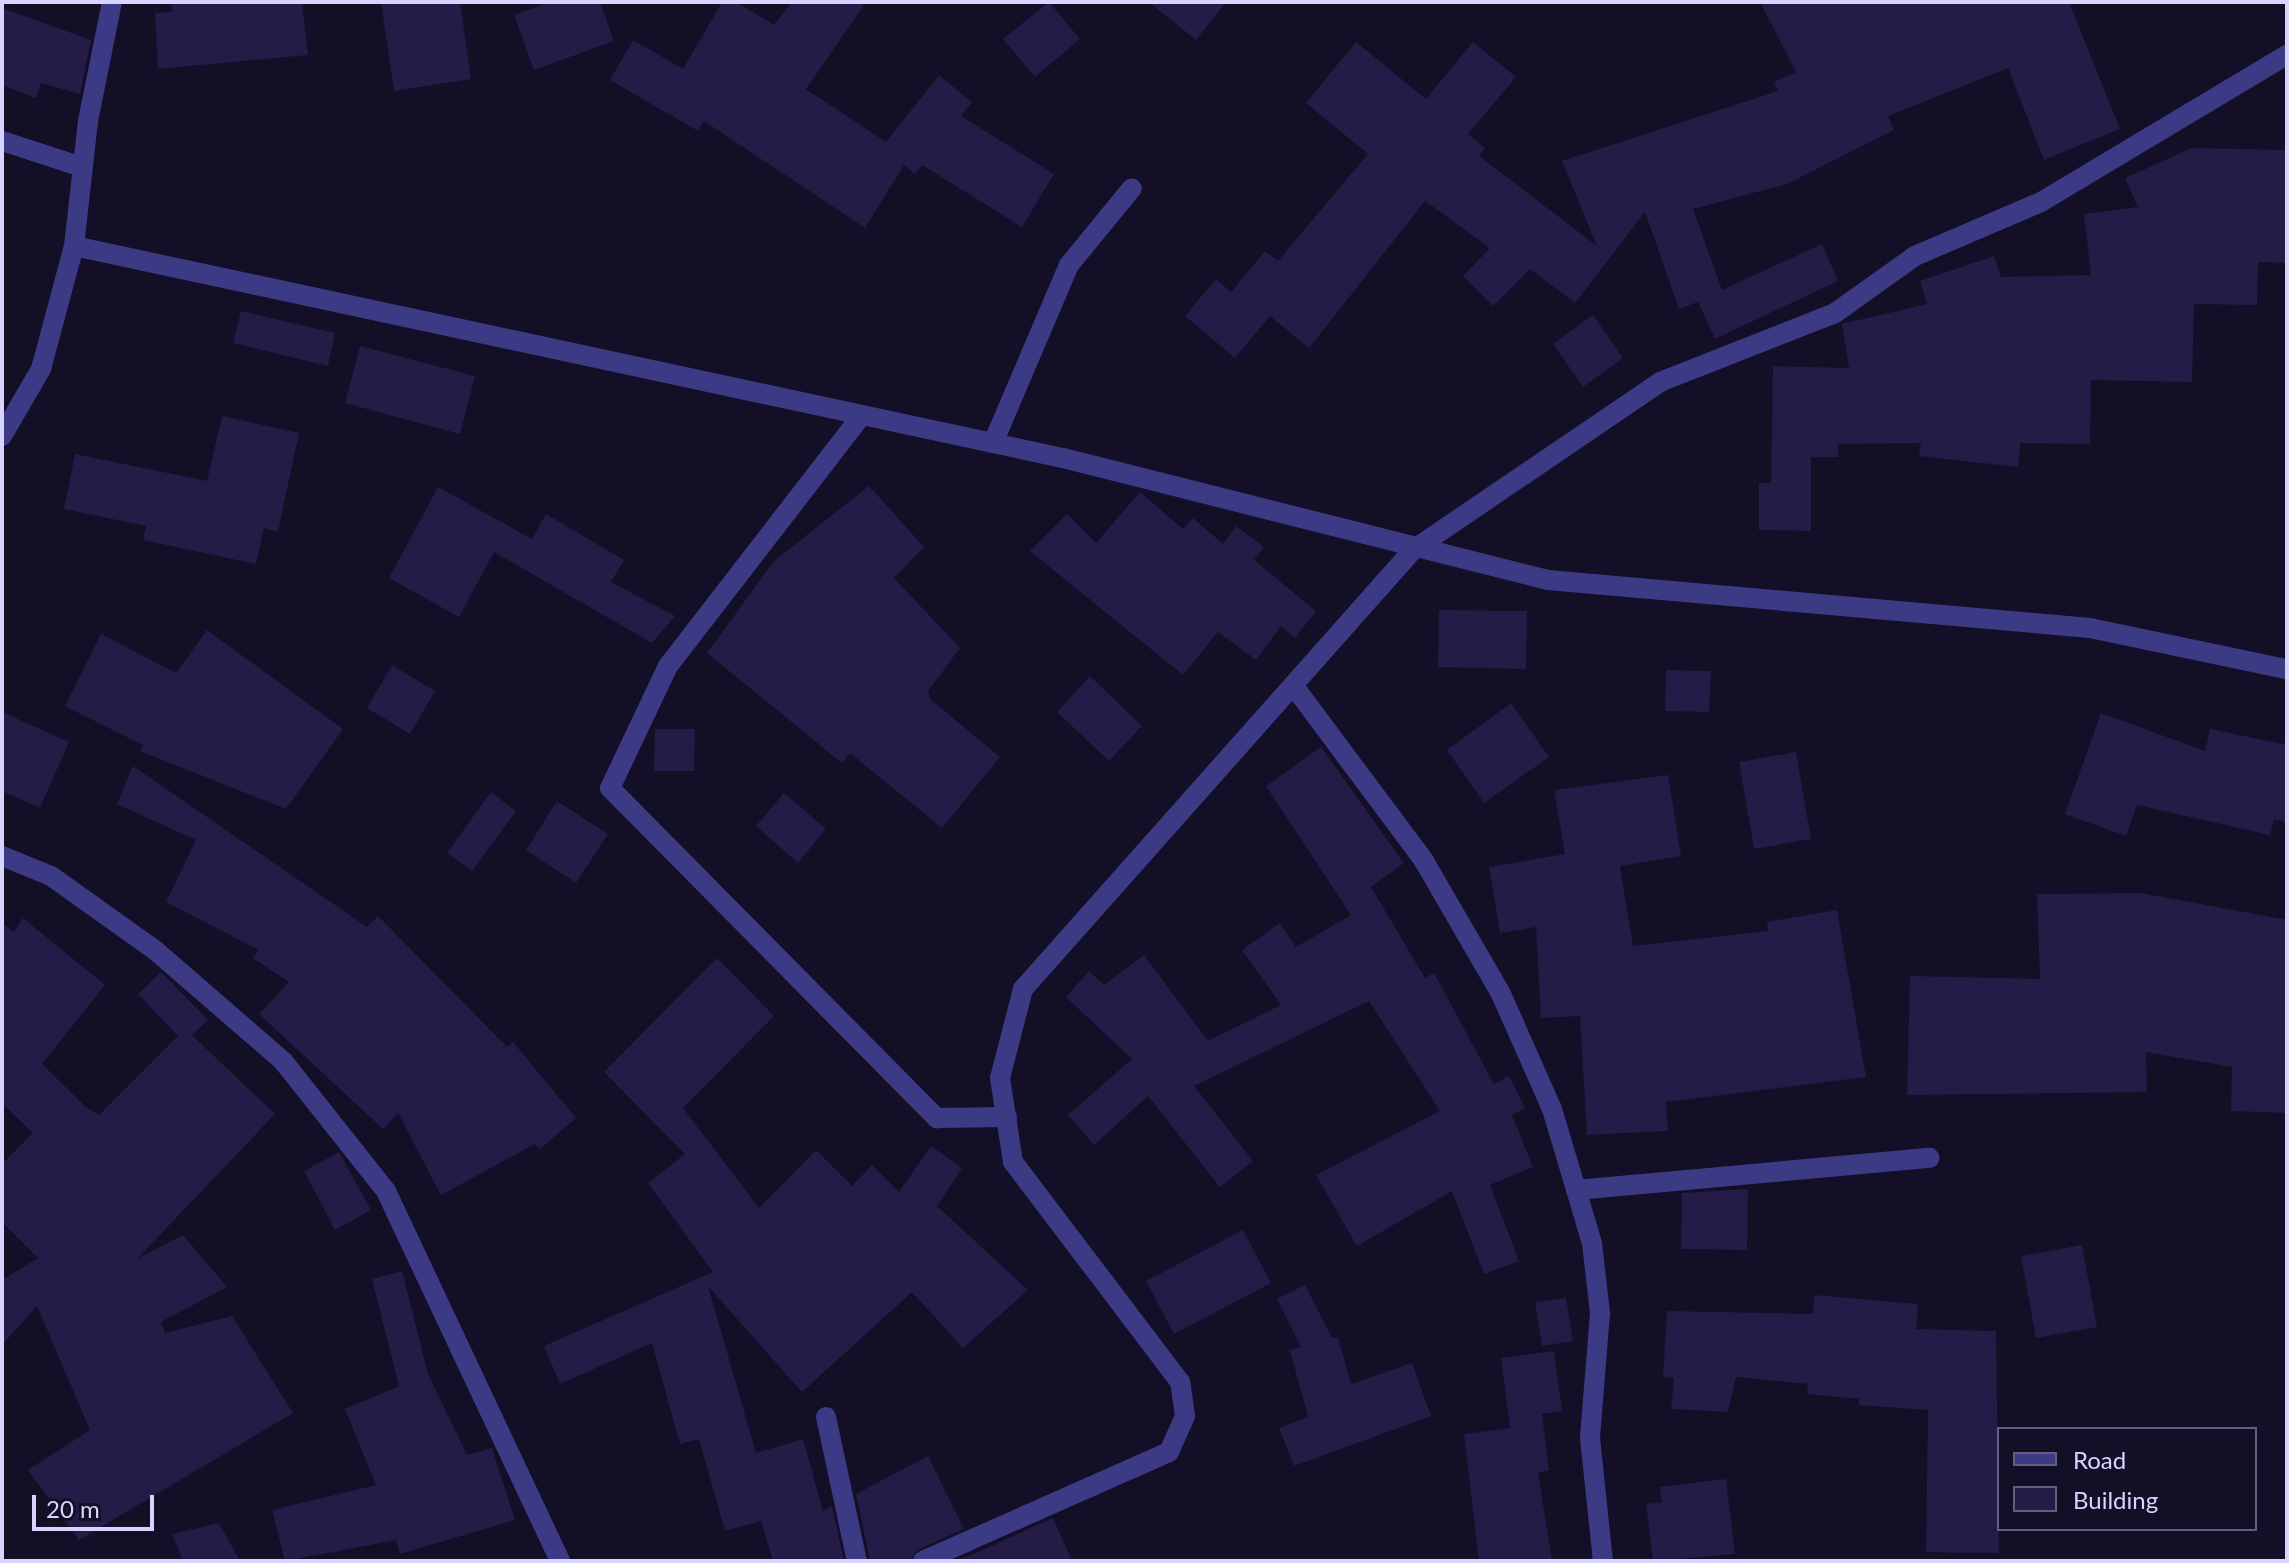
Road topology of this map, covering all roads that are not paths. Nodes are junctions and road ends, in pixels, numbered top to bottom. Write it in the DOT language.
graph roads {
  1 [pos="112,2"];
  2 [pos="2287,55"];
  3 [pos="2,141"];
  4 [pos="82,167"];
  5 [pos="1132,188"];
  6 [pos="74,246"];
  7 [pos="862,415"];
  8 [pos="2,436"];
  9 [pos="993,443"];
  10 [pos="1413,550"];
  11 [pos="2287,669"];
  12 [pos="1296,689"];
  13 [pos="2,856"];
  14 [pos="1007,1117"];
  15 [pos="1930,1158"];
  16 [pos="1576,1190"];
  17 [pos="826,1417"];
  18 [pos="560,1561"];
  19 [pos="857,1561"];
  20 [pos="923,1561"];
  21 [pos="1603,1561"];
  1 -- 4 [label="street"];
  2 -- 10 [label="street"];
  3 -- 4 [label="street"];
  4 -- 6 [label="street"];
  5 -- 9 [label="street"];
  6 -- 7 [label="street"];
  6 -- 8 [label="street"];
  7 -- 9 [label="street"];
  7 -- 14 [label="street"];
  9 -- 10 [label="street"];
  10 -- 11 [label="street"];
  10 -- 12 [label="street"];
  12 -- 14 [label="street"];
  12 -- 16 [label="street"];
  13 -- 18 [label="street"];
  14 -- 20 [label="street"];
  15 -- 16 [label="street"];
  16 -- 21 [label="street"];
  17 -- 19 [label="street"];
}
